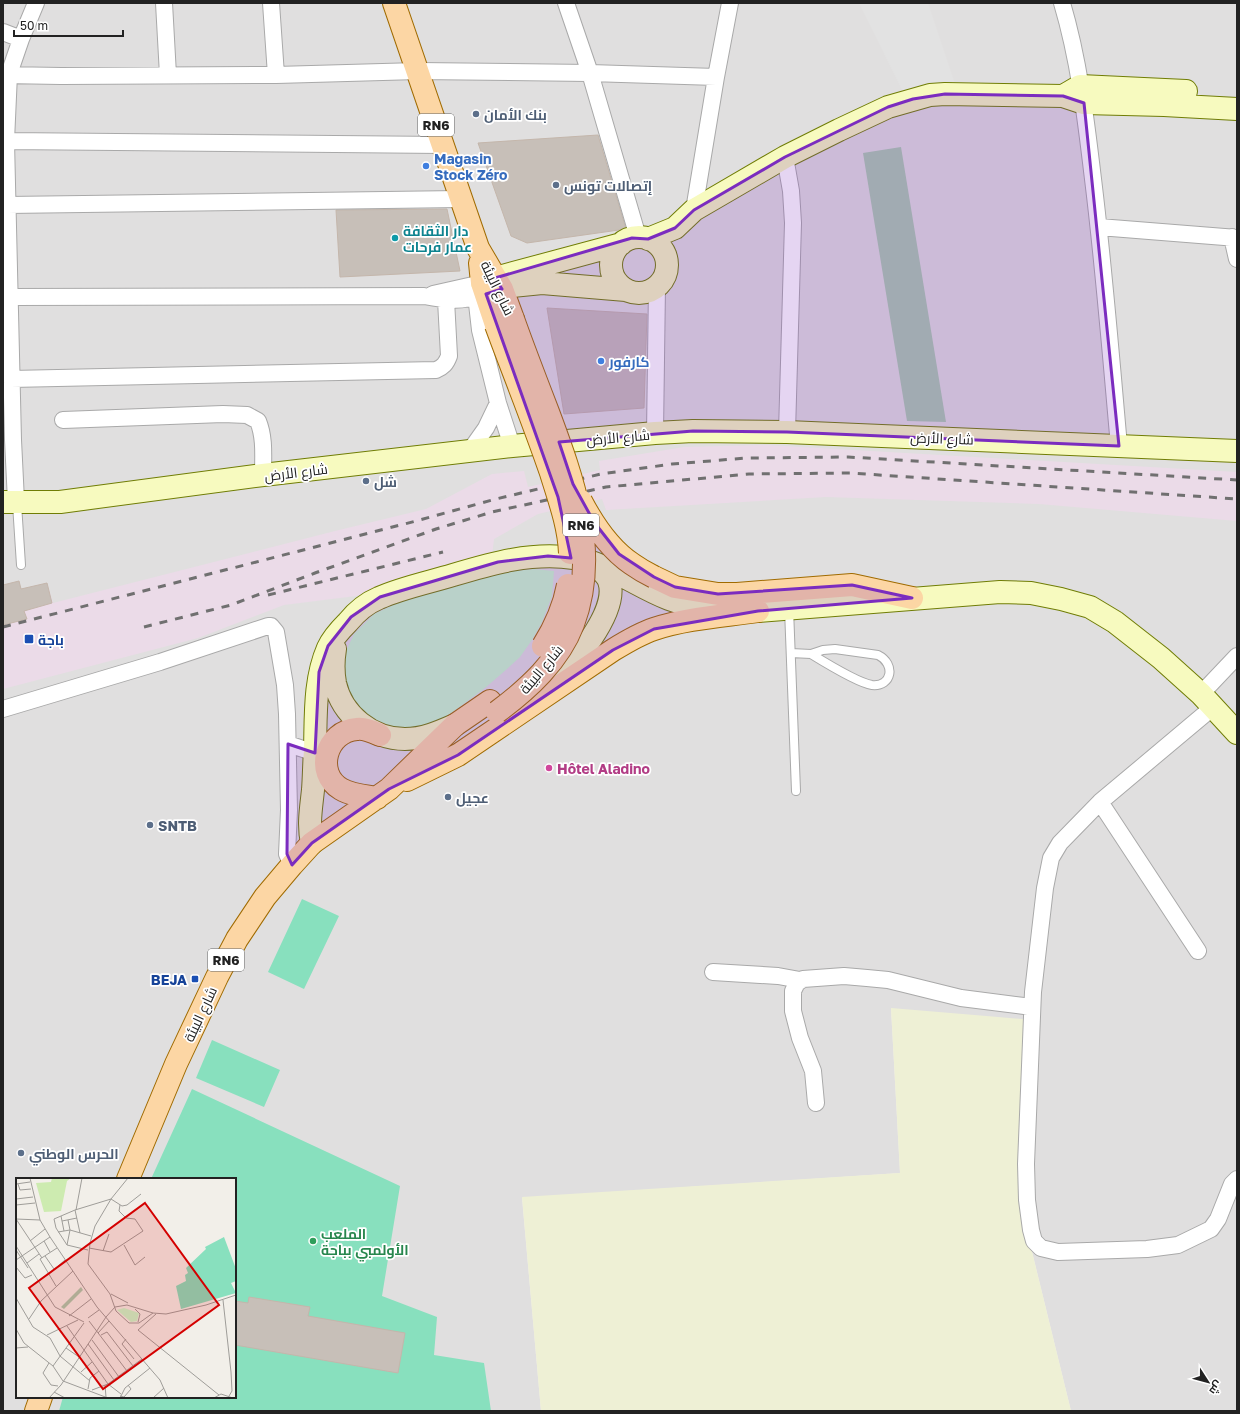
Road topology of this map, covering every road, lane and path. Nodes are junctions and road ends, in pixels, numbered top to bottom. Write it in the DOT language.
graph roads {
  1 [pos="36,3"];
  2 [pos="164,3"];
  3 [pos="271,3"];
  4 [pos="394,3"];
  5 [pos="566,3"];
  6 [pos="730,3"];
  7 [pos="1062,3"];
  8 [pos="3,32"];
  9 [pos="21,39"];
  10 [pos="418,71"];
  11 [pos="590,73"];
  12 [pos="6,74"];
  13 [pos="276,75"];
  14 [pos="168,76"];
  15 [pos="716,77"];
  16 [pos="1237,94"];
  17 [pos="1076,95"];
  18 [pos="1237,109"];
  19 [pos="6,141"];
  20 [pos="443,145"];
  21 [pos="785,157"];
  22 [pos="460,199"];
  23 [pos="7,205"];
  24 [pos="694,210"];
  25 [pos="1099,227"];
  26 [pos="674,228"];
  27 [pos="1235,237"];
  28 [pos="636,240"];
  29 [pos="1237,259"];
  30 [pos="666,261"];
  31 [pos="657,286"];
  32 [pos="486,288"];
  33 [pos="626,290"];
  34 [pos="424,296"];
  35 [pos="9,297"];
  36 [pos="446,300"];
  37 [pos="504,322"];
  38 [pos="12,379"];
  39 [pos="498,403"];
  40 [pos="63,420"];
  41 [pos="787,432"];
  42 [pos="655,433"];
  43 [pos="512,446"];
  44 [pos="1119,446"];
  45 [pos="1237,451"];
  46 [pos="469,452"];
  47 [pos="263,475"];
  48 [pos="573,484"];
  49 [pos="10,501"];
  50 [pos="22,565"];
  51 [pos="596,565"];
  52 [pos="912,598"];
  53 [pos="789,608"];
  54 [pos="758,611"];
  55 [pos="344,626"];
  56 [pos="791,653"];
  57 [pos="811,654"];
  58 [pos="1237,656"];
  59 [pos="1207,701"];
  60 [pos="3,709"];
  61 [pos="501,710"];
  62 [pos="455,725"];
  63 [pos="1237,733"];
  64 [pos="380,735"];
  65 [pos="288,744"];
  66 [pos="320,756"];
  67 [pos="389,790"];
  68 [pos="796,791"];
  69 [pos="1100,802"];
  70 [pos="312,843"];
  71 [pos="292,864"];
  72 [pos="1198,951"];
  73 [pos="713,972"];
  74 [pos="800,980"];
  75 [pos="1032,1007"];
  76 [pos="816,1103"];
  77 [pos="128,1178"];
  78 [pos="1237,1179"];
  79 [pos="41,1398"];
  80 [pos="36,1411"];
  1 -- 9 [label="street"];
  2 -- 14 [label="street"];
  3 -- 13 [label="street"];
  4 -- 10 [label="main road, RN6"];
  5 -- 11 [label="street"];
  6 -- 15 [label="street"];
  7 -- 17 [label="street"];
  8 -- 9 [label="street"];
  9 -- 12 [label="street"];
  10 -- 11 [label="street"];
  10 -- 13 [label="street"];
  10 -- 20 [label="main road, RN6"];
  11 -- 15 [label="street"];
  11 -- 28 [label="street"];
  12 -- 14 [label="street"];
  12 -- 19 [label="street"];
  13 -- 14 [label="street"];
  15 -- 24 [label="street"];
  16 -- 17 [label="main road"];
  17 -- 18 [label="main road"];
  17 -- 21 [label="main road"];
  17 -- 25 [label="street"];
  19 -- 20 [label="street"];
  19 -- 23 [label="street"];
  20 -- 22 [label="main road, RN6"];
  21 -- 24 [label="main road"];
  21 -- 41 [label="street"];
  22 -- 23 [label="street"];
  22 -- 32 [label="main road, شارع البيئة / RN6"];
  23 -- 35 [label="street"];
  24 -- 26 [label="main road"];
  25 -- 27 [label="street"];
  25 -- 44 [label="street"];
  26 -- 28 [label="main road"];
  26 -- 30 [label="main road"];
  27 -- 29 [label="street"];
  28 -- 30 [label="main road"];
  28 -- 32 [label="main road"];
  28 -- 33 [label="main road"];
  30 -- 31 [label="main road"];
  31 -- 33 [label="main road"];
  31 -- 42 [label="street"];
  32 -- 33 [label="main road"];
  32 -- 34 [label="street"];
  32 -- 36 [label="street"];
  32 -- 37 [label="main road, شارع البيئة / RN6"];
  32 -- 39 [label="street"];
  34 -- 35 [label="street"];
  34 -- 36 [label="street"];
  35 -- 38 [label="street"];
  36 -- 38 [label="street"];
  37 -- 48 [label="main road, شارع البيئة / RN6, bridge"];
  37 -- 61 [label="main road, شارع البيئة / RN6, bridge"];
  38 -- 49 [label="street"];
  39 -- 43 [label="street"];
  39 -- 46 [label="street"];
  40 -- 47 [label="street"];
  41 -- 42 [label="main road, شارع الأرض"];
  41 -- 44 [label="main road, شارع الأرض"];
  42 -- 43 [label="main road, شارع الأرض"];
  43 -- 46 [label="main road, شارع الأرض"];
  44 -- 45 [label="main road, شارع الأرض"];
  46 -- 47 [label="main road, شارع الأرض"];
  47 -- 49 [label="main road, شارع الأرض"];
  48 -- 52 [label="main road, bridge"];
  48 -- 61 [label="main road, شارع البيئة / RN6, bridge"];
  49 -- 50 [label="lane"];
  51 -- 54 [label="main road"];
  51 -- 55 [label="main road"];
  51 -- 61 [label="main road"];
  52 -- 53 [label="main road"];
  52 -- 59 [label="main road"];
  53 -- 54 [label="main road"];
  53 -- 56 [label="lane"];
  54 -- 61 [label="main road"];
  55 -- 64 [label="main road"];
  55 -- 66 [label="main road"];
  56 -- 57 [label="lane"];
  56 -- 68 [label="lane"];
  57 -- 57 [label="lane"];
  58 -- 59 [label="street"];
  59 -- 63 [label="main road"];
  59 -- 69 [label="street"];
  60 -- 65 [label="street"];
  61 -- 62 [label="main road, شارع البيئة / RN6"];
  61 -- 67 [label="main road, شارع البيئة / RN6"];
  62 -- 64 [label="main road"];
  62 -- 67 [label="main road, شارع البيئة / RN6"];
  64 -- 66 [label="main road"];
  65 -- 66 [label="street"];
  65 -- 71 [label="street"];
  66 -- 67 [label="main road"];
  66 -- 70 [label="main road"];
  67 -- 70 [label="main road, شارع البيئة / RN6"];
  69 -- 72 [label="street"];
  69 -- 75 [label="street"];
  70 -- 71 [label="main road, شارع البيئة / RN6"];
  71 -- 77 [label="main road, شارع البيئة / RN6"];
  73 -- 74 [label="street"];
  74 -- 75 [label="street"];
  74 -- 76 [label="street"];
  75 -- 78 [label="street"];
  79 -- 80 [label="main road"];
}
